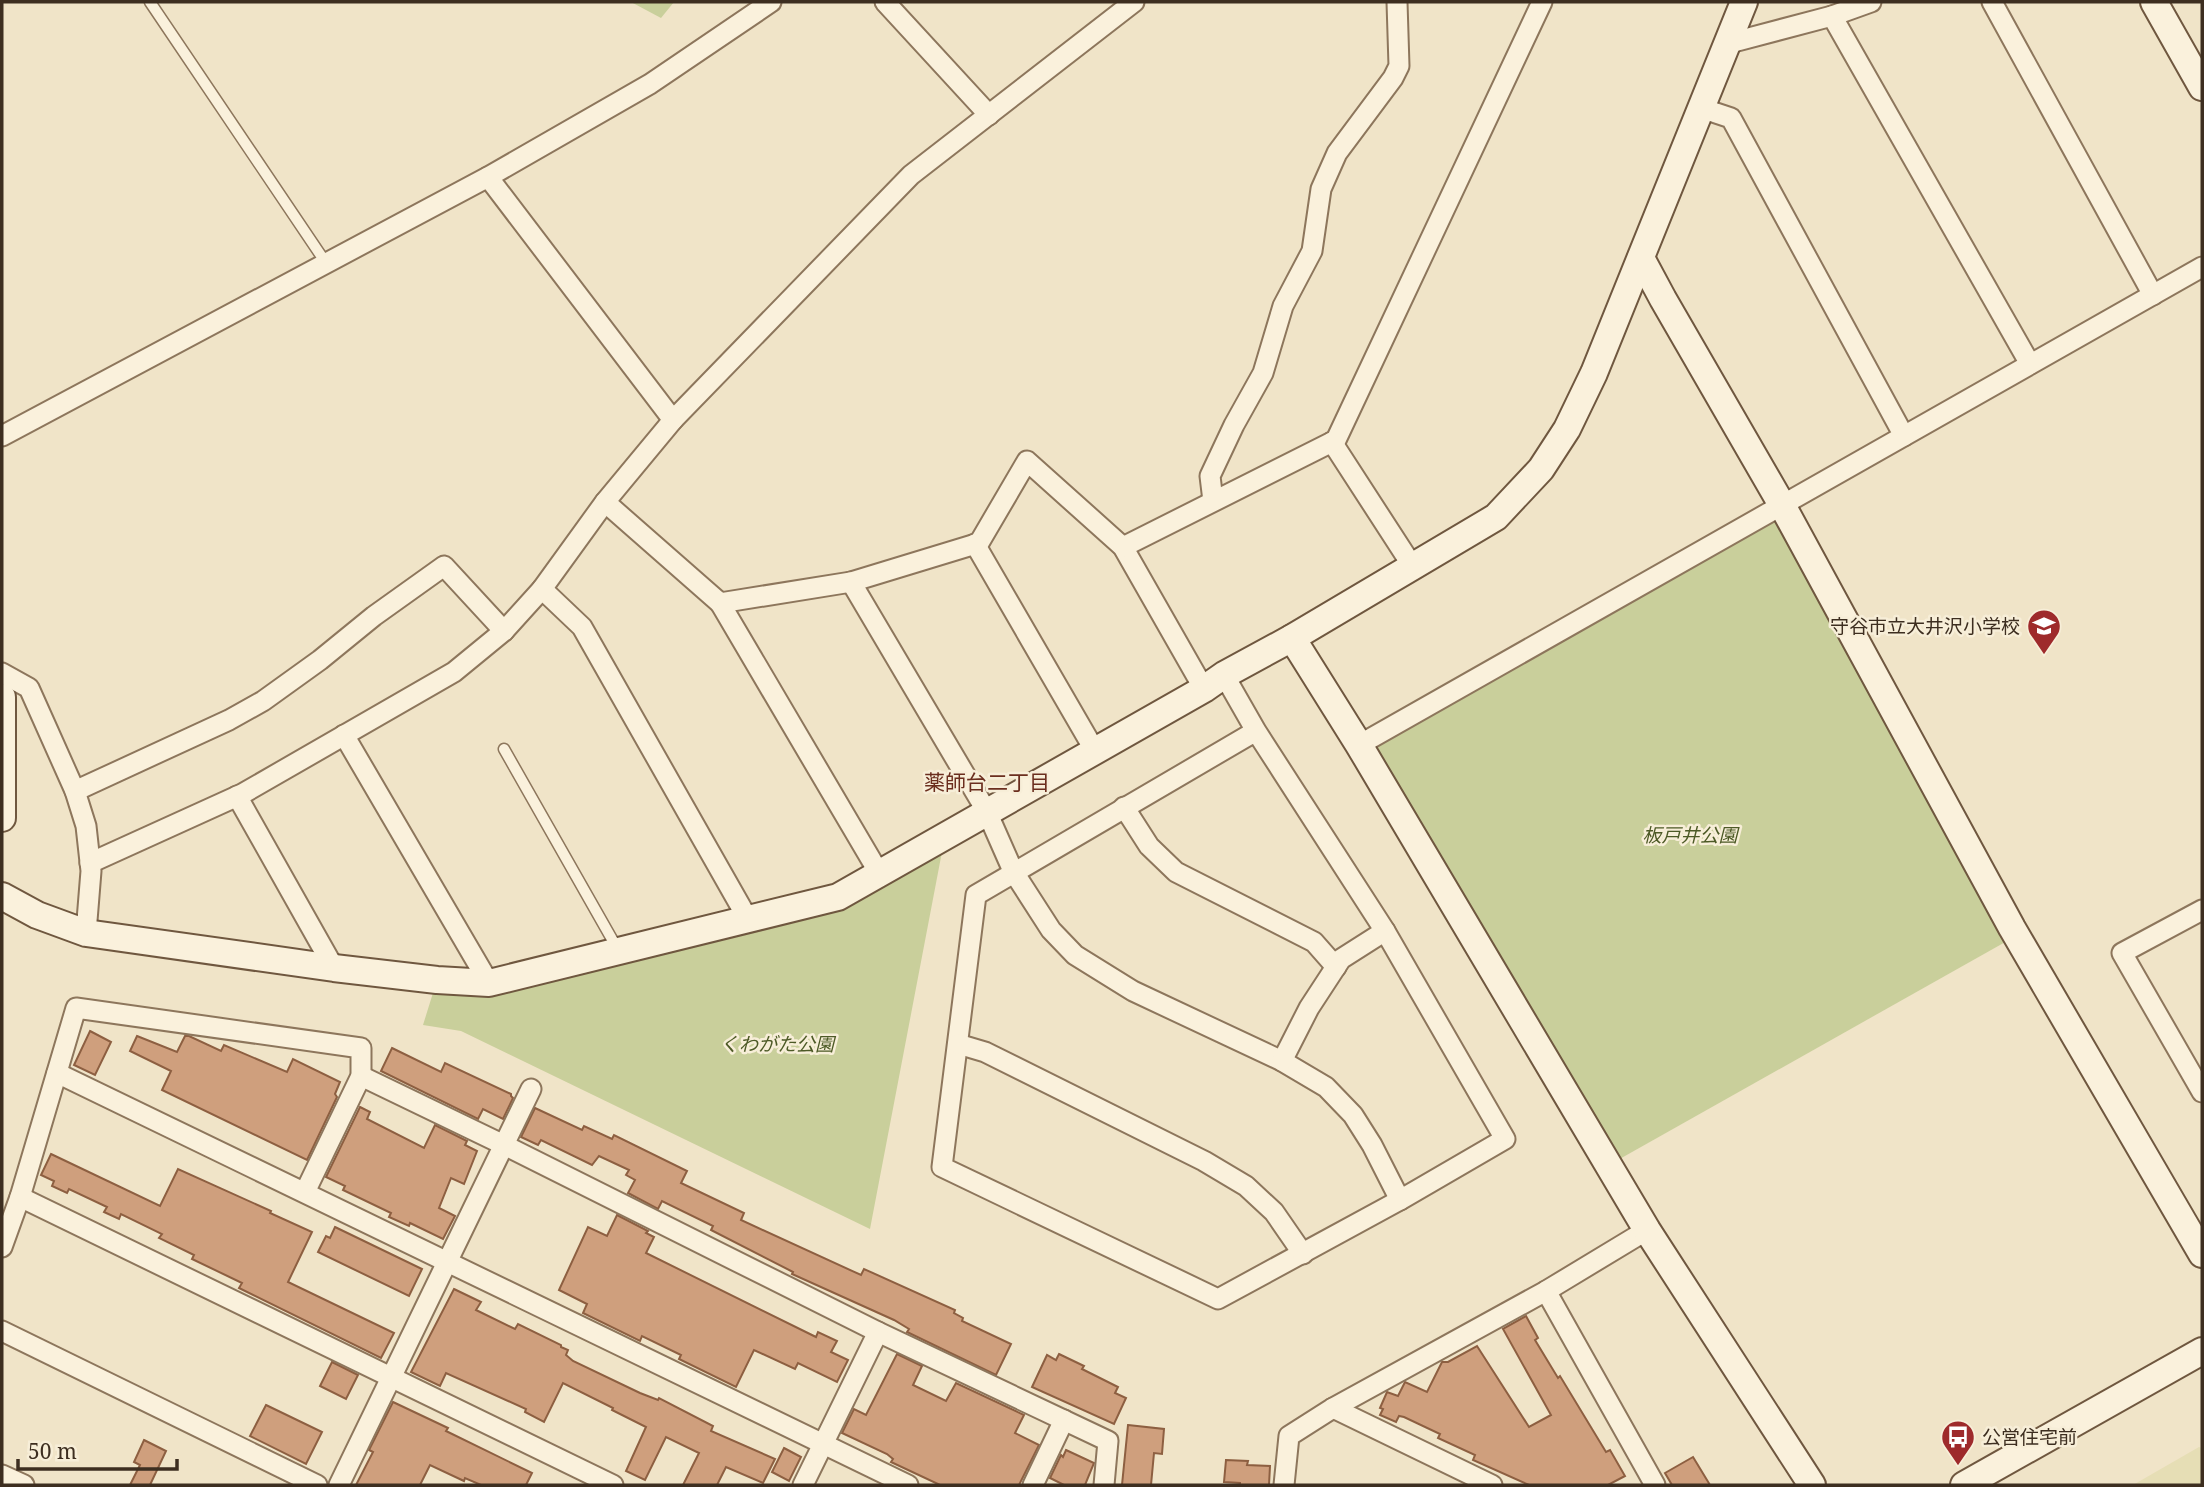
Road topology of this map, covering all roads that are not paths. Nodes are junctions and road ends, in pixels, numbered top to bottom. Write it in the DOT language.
graph roads {
  1 [pos="150,2"];
  2 [pos="771,2"];
  3 [pos="885,2"];
  4 [pos="1134,2"];
  5 [pos="1397,2"];
  6 [pos="1542,2"];
  7 [pos="1744,2"];
  8 [pos="1871,2"];
  9 [pos="1992,2"];
  10 [pos="2154,2"];
  11 [pos="1832,16"];
  12 [pos="1726,44"];
  13 [pos="2202,87"];
  14 [pos="1701,108"];
  15 [pos="989,115"];
  16 [pos="488,177"];
  17 [pos="1641,258"];
  18 [pos="326,263"];
  19 [pos="2202,267"];
  20 [pos="2153,295"];
  21 [pos="2030,364"];
  22 [pos="673,420"];
  23 [pos="2,436"];
  24 [pos="1904,436"];
  25 [pos="1332,442"];
  26 [pos="1213,501"];
  27 [pos="605,502"];
  28 [pos="1782,505"];
  29 [pos="975,544"];
  30 [pos="1123,547"];
  31 [pos="1413,567"];
  32 [pos="851,582"];
  33 [pos="542,589"];
  34 [pos="720,603"];
  35 [pos="504,631"];
  36 [pos="1292,638"];
  37 [pos="2,673"];
  38 [pos="1214,682"];
  39 [pos="2,697"];
  40 [pos="1256,731"];
  41 [pos="344,735"];
  42 [pos="1359,745"];
  43 [pos="504,748"];
  44 [pos="1095,751"];
  45 [pos="75,791"];
  46 [pos="237,796"];
  47 [pos="1124,807"];
  48 [pos="987,812"];
  49 [pos="2,818"];
  50 [pos="90,863"];
  51 [pos="1013,871"];
  52 [pos="879,873"];
  53 [pos="2,897"];
  54 [pos="2202,910"];
  55 [pos="749,921"];
  56 [pos="1385,931"];
  57 [pos="86,933"];
  58 [pos="619,952"];
  59 [pos="1336,967"];
  60 [pos="334,968"];
  61 [pos="489,983"];
  62 [pos="958,1044"];
  63 [pos="1282,1061"];
  64 [pos="57,1073"];
  65 [pos="361,1076"];
  66 [pos="2201,1086"];
  67 [pos="531,1089"];
  68 [pos="504,1145"];
  69 [pos="305,1192"];
  70 [pos="20,1197"];
  71 [pos="1400,1200"];
  72 [pos="1647,1230"];
  73 [pos="2,1247"];
  74 [pos="1303,1254"];
  75 [pos="2202,1254"];
  76 [pos="448,1261"];
  77 [pos="1546,1291"];
  78 [pos="2,1331"];
  79 [pos="878,1332"];
  80 [pos="2202,1351"];
  81 [pos="391,1377"];
  82 [pos="1333,1408"];
  83 [pos="1064,1420"];
  84 [pos="822,1444"];
  85 [pos="2,1475"];
  86 [pos="24,1485"];
  87 [pos="317,1485"];
  88 [pos="339,1485"];
  89 [pos="613,1485"];
  90 [pos="803,1485"];
  91 [pos="908,1485"];
  92 [pos="1033,1485"];
  93 [pos="1104,1485"];
  94 [pos="1284,1485"];
  95 [pos="1492,1485"];
  96 [pos="1655,1485"];
  97 [pos="1812,1485"];
  98 [pos="1964,1485"];
  1 -- 18 [label="lane"];
  2 -- 16 [label="street"];
  3 -- 15 [label="street"];
  4 -- 15 [label="street"];
  5 -- 26 [label="street"];
  6 -- 25 [label="street"];
  7 -- 12 [label="street"];
  8 -- 11 [label="street"];
  9 -- 20 [label="street"];
  10 -- 13 [label="street"];
  11 -- 12 [label="street"];
  11 -- 21 [label="street"];
  12 -- 14 [label="street"];
  14 -- 17 [label="street"];
  14 -- 24 [label="street"];
  15 -- 22 [label="street"];
  16 -- 18 [label="street"];
  16 -- 22 [label="street"];
  17 -- 28 [label="street"];
  17 -- 31 [label="street"];
  18 -- 23 [label="street"];
  19 -- 20 [label="street"];
  20 -- 21 [label="street"];
  21 -- 24 [label="street"];
  22 -- 27 [label="street"];
  24 -- 28 [label="street"];
  25 -- 26 [label="street"];
  25 -- 31 [label="street"];
  26 -- 30 [label="street"];
  27 -- 33 [label="street"];
  27 -- 34 [label="street"];
  28 -- 42 [label="street"];
  28 -- 75 [label="street"];
  29 -- 30 [label="street"];
  29 -- 32 [label="street"];
  29 -- 44 [label="street"];
  30 -- 38 [label="street"];
  31 -- 36 [label="street"];
  32 -- 34 [label="street"];
  32 -- 48 [label="street"];
  33 -- 35 [label="street"];
  33 -- 55 [label="street"];
  34 -- 52 [label="street"];
  35 -- 41 [label="street"];
  35 -- 45 [label="street"];
  36 -- 38 [label="street"];
  36 -- 42 [label="street"];
  37 -- 45 [label="street"];
  38 -- 40 [label="street"];
  38 -- 44 [label="street"];
  39 -- 49 [label="street"];
  40 -- 47 [label="street"];
  40 -- 56 [label="street"];
  41 -- 46 [label="street"];
  41 -- 61 [label="street"];
  42 -- 72 [label="street"];
  43 -- 58 [label="lane"];
  44 -- 48 [label="street"];
  45 -- 50 [label="street"];
  46 -- 50 [label="street"];
  46 -- 60 [label="street"];
  47 -- 51 [label="street"];
  47 -- 59 [label="street"];
  48 -- 51 [label="street"];
  48 -- 52 [label="street"];
  50 -- 57 [label="street"];
  51 -- 62 [label="street"];
  51 -- 63 [label="street"];
  52 -- 55 [label="street"];
  53 -- 57 [label="street"];
  54 -- 66 [label="street"];
  55 -- 58 [label="street"];
  56 -- 59 [label="street"];
  56 -- 71 [label="street"];
  57 -- 60 [label="street"];
  58 -- 61 [label="street"];
  59 -- 63 [label="street"];
  60 -- 61 [label="street"];
  62 -- 74 [label="street"];
  62 -- 74 [label="street"];
  63 -- 71 [label="street"];
  64 -- 65 [label="street"];
  64 -- 69 [label="street"];
  64 -- 70 [label="street"];
  65 -- 68 [label="street"];
  65 -- 69 [label="street"];
  67 -- 68 [label="street"];
  68 -- 76 [label="street"];
  68 -- 79 [label="street"];
  69 -- 76 [label="street"];
  70 -- 73 [label="street"];
  70 -- 81 [label="street"];
  71 -- 74 [label="street"];
  72 -- 77 [label="street"];
  72 -- 97 [label="street"];
  76 -- 81 [label="street"];
  76 -- 84 [label="street"];
  77 -- 82 [label="street"];
  77 -- 96 [label="street"];
  78 -- 87 [label="street"];
  79 -- 83 [label="street"];
  79 -- 84 [label="street"];
  80 -- 98 [label="street"];
  81 -- 88 [label="street"];
  81 -- 89 [label="street"];
  82 -- 94 [label="street"];
  82 -- 95 [label="street"];
  83 -- 92 [label="street"];
  83 -- 93 [label="street"];
  84 -- 90 [label="street"];
  84 -- 91 [label="street"];
  85 -- 86 [label="street"];
}
